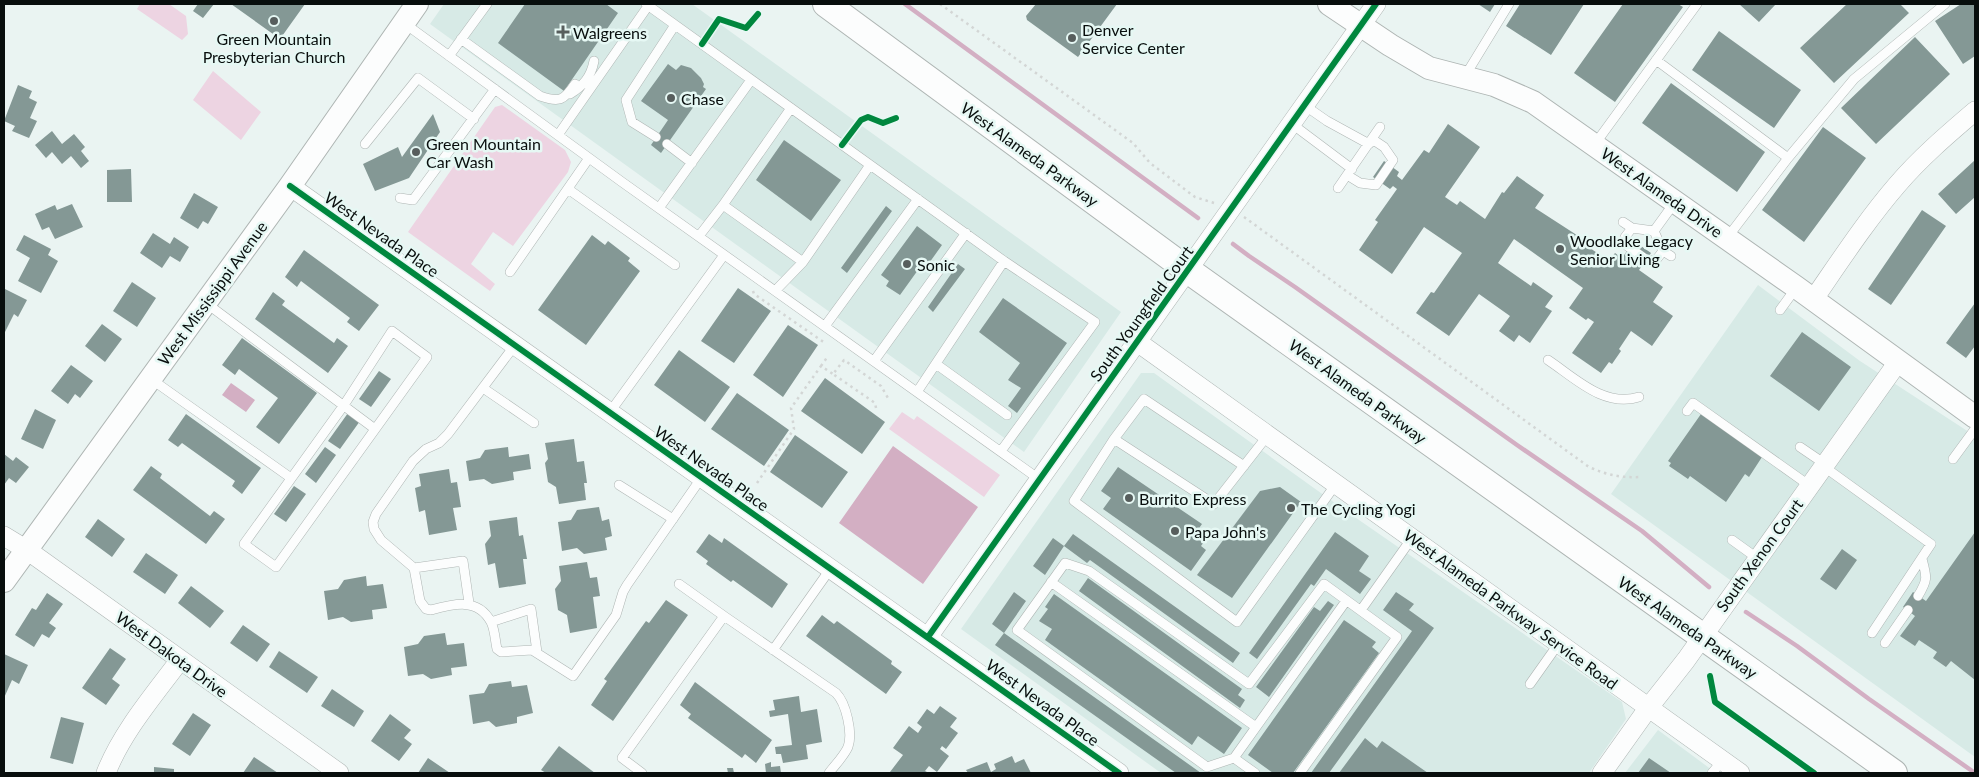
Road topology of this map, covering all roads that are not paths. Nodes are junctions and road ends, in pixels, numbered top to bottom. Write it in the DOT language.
graph roads {
  1 [pos="417,4"];
  2 [pos="486,4"];
  3 [pos="826,4"];
  4 [pos="1329,4"];
  5 [pos="1376,4"];
  6 [pos="1509,4"];
  7 [pos="1697,4"];
  8 [pos="1945,4"];
  9 [pos="647,5"];
  10 [pos="404,23"];
  11 [pos="675,25"];
  12 [pos="1360,26"];
  13 [pos="461,40"];
  14 [pos="449,56"];
  15 [pos="1656,60"];
  16 [pos="608,63"];
  17 [pos="1464,78"];
  18 [pos="751,80"];
  19 [pos="575,84"];
  20 [pos="495,89"];
  21 [pos="567,95"];
  22 [pos="1304,105"];
  23 [pos="791,108"];
  24 [pos="1975,111"];
  25 [pos="474,118"];
  26 [pos="1292,124"];
  27 [pos="1380,128"];
  28 [pos="558,135"];
  29 [pos="656,137"];
  30 [pos="1371,141"];
  31 [pos="365,144"];
  32 [pos="668,144"];
  33 [pos="1595,145"];
  34 [pos="589,158"];
  35 [pos="1788,158"];
  36 [pos="692,162"];
  37 [pos="870,165"];
  38 [pos="1349,172"];
  39 [pos="290,186"];
  40 [pos="1338,188"];
  41 [pos="568,190"];
  42 [pos="400,198"];
  43 [pos="918,199"];
  44 [pos="1675,202"];
  45 [pos="723,205"];
  46 [pos="659,208"];
  47 [pos="1623,222"];
  48 [pos="1632,228"];
  49 [pos="1654,231"];
  50 [pos="966,233"];
  51 [pos="698,236"];
  52 [pos="1726,238"];
  53 [pos="1663,251"];
  54 [pos="724,255"];
  55 [pos="1671,256"];
  56 [pos="1004,261"];
  57 [pos="803,262"];
  58 [pos="675,265"];
  59 [pos="1189,270"];
  60 [pos="510,272"];
  61 [pos="776,291"];
  62 [pos="1805,294"];
  63 [pos="205,302"];
  64 [pos="1780,310"];
  65 [pos="825,326"];
  66 [pos="1136,341"];
  67 [pos="515,346"];
  68 [pos="1548,360"];
  69 [pos="874,361"];
  70 [pos="1898,362"];
  71 [pos="936,364"];
  72 [pos="150,378"];
  73 [pos="483,388"];
  74 [pos="917,392"];
  75 [pos="1639,397"];
  76 [pos="344,405"];
  77 [pos="1687,411"];
  78 [pos="610,412"];
  79 [pos="1007,415"];
  80 [pos="1975,417"];
  81 [pos="534,423"];
  82 [pos="375,429"];
  83 [pos="1975,429"];
  84 [pos="1268,435"];
  85 [pos="1114,439"];
  86 [pos="1800,447"];
  87 [pos="1001,452"];
  88 [pos="1953,459"];
  89 [pos="1824,465"];
  90 [pos="1244,466"];
  91 [pos="702,477"];
  92 [pos="291,478"];
  93 [pos="1040,479"];
  94 [pos="1336,484"];
  95 [pos="619,485"];
  96 [pos="1810,486"];
  97 [pos="673,519"];
  98 [pos="4,536"];
  99 [pos="1412,538"];
  100 [pos="1732,540"];
  101 [pos="27,550"];
  102 [pos="1757,558"];
  103 [pos="1922,559"];
  104 [pos="414,568"];
  105 [pos="831,568"];
  106 [pos="4,581"];
  107 [pos="1051,582"];
  108 [pos="679,584"];
  109 [pos="1918,596"];
  110 [pos="1346,601"];
  111 [pos="469,604"];
  112 [pos="1361,610"];
  113 [pos="1908,610"];
  114 [pos="724,616"];
  115 [pos="491,622"];
  116 [pos="1872,633"];
  117 [pos="928,637"];
  118 [pos="1701,637"];
  119 [pos="1559,643"];
  120 [pos="1884,643"];
  121 [pos="773,650"];
  122 [pos="537,652"];
  123 [pos="180,660"];
  124 [pos="1530,684"];
  125 [pos="1649,707"];
  126 [pos="1256,727"];
  127 [pos="1234,758"];
  128 [pos="1717,767"];
  129 [pos="106,773"];
  130 [pos="339,773"];
  131 [pos="642,773"];
  132 [pos="830,773"];
  133 [pos="1119,773"];
  134 [pos="1255,773"];
  135 [pos="1300,773"];
  136 [pos="1602,773"];
  137 [pos="1740,773"];
  138 [pos="1894,773"];
  1 -- 10 [label="street, West Mississippi Avenue"];
  2 -- 13 [label="lane"];
  3 -- 59 [label="main road, West Alameda Parkway"];
  4 -- 12 [label="street, West Alameda Drive"];
  5 -- 12 [label="street, South Youngfield Court"];
  6 -- 17 [label="lane"];
  7 -- 15 [label="lane"];
  8 -- 35 [label="lane"];
  9 -- 11 [label="lane"];
  9 -- 16 [label="lane"];
  10 -- 14 [label="lane"];
  10 -- 39 [label="street, West Mississippi Avenue"];
  11 -- 18 [label="lane"];
  11 -- 29 [label="lane"];
  12 -- 17 [label="street, West Alameda Drive"];
  12 -- 22 [label="street, South Youngfield Court"];
  13 -- 14 [label="lane"];
  13 -- 21 [label="lane"];
  14 -- 20 [label="lane"];
  15 -- 33 [label="lane"];
  15 -- 35 [label="lane"];
  16 -- 21 [label="lane"];
  16 -- 28 [label="lane"];
  17 -- 33 [label="street, West Alameda Drive"];
  18 -- 23 [label="lane"];
  18 -- 36 [label="lane"];
  19 -- 21 [label="lane"];
  20 -- 25 [label="lane"];
  20 -- 28 [label="lane"];
  22 -- 26 [label="street, South Youngfield Court"];
  22 -- 30 [label="lane"];
  23 -- 37 [label="lane"];
  23 -- 45 [label="lane"];
  24 -- 62 [label="street"];
  25 -- 31 [label="lane"];
  25 -- 42 [label="lane"];
  26 -- 38 [label="lane"];
  26 -- 59 [label="street, South Youngfield Court"];
  27 -- 30 [label="lane"];
  28 -- 34 [label="lane"];
  30 -- 38 [label="lane"];
  30 -- 38 [label="lane"];
  32 -- 36 [label="lane"];
  33 -- 44 [label="street, West Alameda Drive"];
  34 -- 41 [label="lane"];
  34 -- 46 [label="lane"];
  35 -- 52 [label="lane"];
  36 -- 46 [label="lane"];
  37 -- 43 [label="lane"];
  37 -- 57 [label="lane"];
  38 -- 40 [label="lane"];
  39 -- 63 [label="street, West Mississippi Avenue"];
  39 -- 67 [label="street, West Nevada Place"];
  41 -- 58 [label="lane"];
  41 -- 60 [label="lane"];
  43 -- 50 [label="lane"];
  43 -- 65 [label="lane"];
  44 -- 49 [label="lane"];
  44 -- 52 [label="street, West Alameda Drive"];
  45 -- 51 [label="lane"];
  45 -- 57 [label="lane"];
  46 -- 51 [label="lane"];
  47 -- 48 [label="lane"];
  48 -- 49 [label="lane"];
  48 -- 53 [label="lane"];
  49 -- 53 [label="lane"];
  50 -- 56 [label="lane"];
  50 -- 69 [label="lane"];
  51 -- 54 [label="lane"];
  52 -- 62 [label="street, West Alameda Drive"];
  53 -- 55 [label="lane"];
  54 -- 61 [label="lane"];
  54 -- 78 [label="lane"];
  56 -- 71 [label="lane"];
  56 -- 87 [label="lane"];
  57 -- 61 [label="lane"];
  59 -- 66 [label="street, South Youngfield Court"];
  59 -- 118 [label="main road, West Alameda Parkway"];
  61 -- 65 [label="lane"];
  62 -- 64 [label="lane"];
  62 -- 70 [label="street, West Alameda Drive"];
  63 -- 72 [label="street, West Mississippi Avenue"];
  63 -- 76 [label="lane"];
  65 -- 69 [label="lane"];
  66 -- 84 [label="street, West Alameda Parkway Service Road"];
  66 -- 93 [label="street, South Youngfield Court"];
  67 -- 73 [label="lane"];
  67 -- 78 [label="street, West Nevada Place"];
  68 -- 75 [label="lane"];
  69 -- 74 [label="lane"];
  70 -- 80 [label="street, West Alameda Drive"];
  70 -- 89 [label="street, South Xenon Court"];
  71 -- 74 [label="lane"];
  71 -- 79 [label="lane"];
  72 -- 92 [label="lane"];
  72 -- 101 [label="street, West Mississippi Avenue"];
  73 -- 81 [label="lane"];
  73 -- 104 [label="lane"];
  74 -- 87 [label="lane"];
  76 -- 82 [label="lane"];
  76 -- 82 [label="lane"];
  76 -- 92 [label="lane"];
  77 -- 96 [label="lane"];
  78 -- 91 [label="street, West Nevada Place"];
  82 -- 92 [label="lane"];
  83 -- 88 [label="lane"];
  84 -- 90 [label="lane"];
  84 -- 94 [label="street, West Alameda Parkway Service Road"];
  85 -- 90 [label="lane"];
  85 -- 90 [label="lane"];
  85 -- 94 [label="lane"];
  86 -- 89 [label="lane"];
  87 -- 93 [label="lane"];
  89 -- 96 [label="street, South Xenon Court"];
  89 -- 103 [label="lane"];
  91 -- 97 [label="lane"];
  91 -- 105 [label="street, West Nevada Place"];
  93 -- 117 [label="street, South Youngfield Court"];
  94 -- 99 [label="street, West Alameda Parkway Service Road"];
  95 -- 97 [label="lane"];
  96 -- 102 [label="street, South Xenon Court"];
  97 -- 122 [label="lane"];
  98 -- 101 [label="street, West Dakota Drive"];
  99 -- 112 [label="lane"];
  99 -- 119 [label="street, West Alameda Parkway Service Road"];
  100 -- 102 [label="lane"];
  101 -- 106 [label="street, West Mississippi Avenue"];
  101 -- 123 [label="street, West Dakota Drive"];
  102 -- 118 [label="street, South Xenon Court"];
  103 -- 109 [label="lane"];
  103 -- 116 [label="lane"];
  104 -- 111 [label="lane"];
  104 -- 111 [label="lane"];
  105 -- 117 [label="street, West Nevada Place"];
  105 -- 121 [label="lane"];
  107 -- 110 [label="lane"];
  107 -- 126 [label="lane"];
  107 -- 127 [label="lane"];
  108 -- 114 [label="lane"];
  110 -- 112 [label="lane"];
  110 -- 126 [label="lane"];
  111 -- 115 [label="lane"];
  112 -- 135 [label="lane"];
  113 -- 120 [label="lane"];
  114 -- 121 [label="lane"];
  114 -- 131 [label="lane"];
  115 -- 122 [label="lane"];
  115 -- 122 [label="lane"];
  117 -- 133 [label="street, West Nevada Place"];
  118 -- 125 [label="street, South Xenon Court"];
  118 -- 138 [label="main road, West Alameda Parkway"];
  119 -- 124 [label="lane"];
  119 -- 125 [label="street, West Alameda Parkway Service Road"];
  121 -- 132 [label="lane"];
  123 -- 129 [label="street"];
  123 -- 130 [label="street, West Dakota Drive"];
  125 -- 128 [label="street, West Alameda Parkway Service Road"];
  125 -- 136 [label="street, South Xenon Court"];
  126 -- 127 [label="lane"];
  127 -- 134 [label="lane"];
  128 -- 137 [label="street, West Alameda Parkway Service Road"];
}
